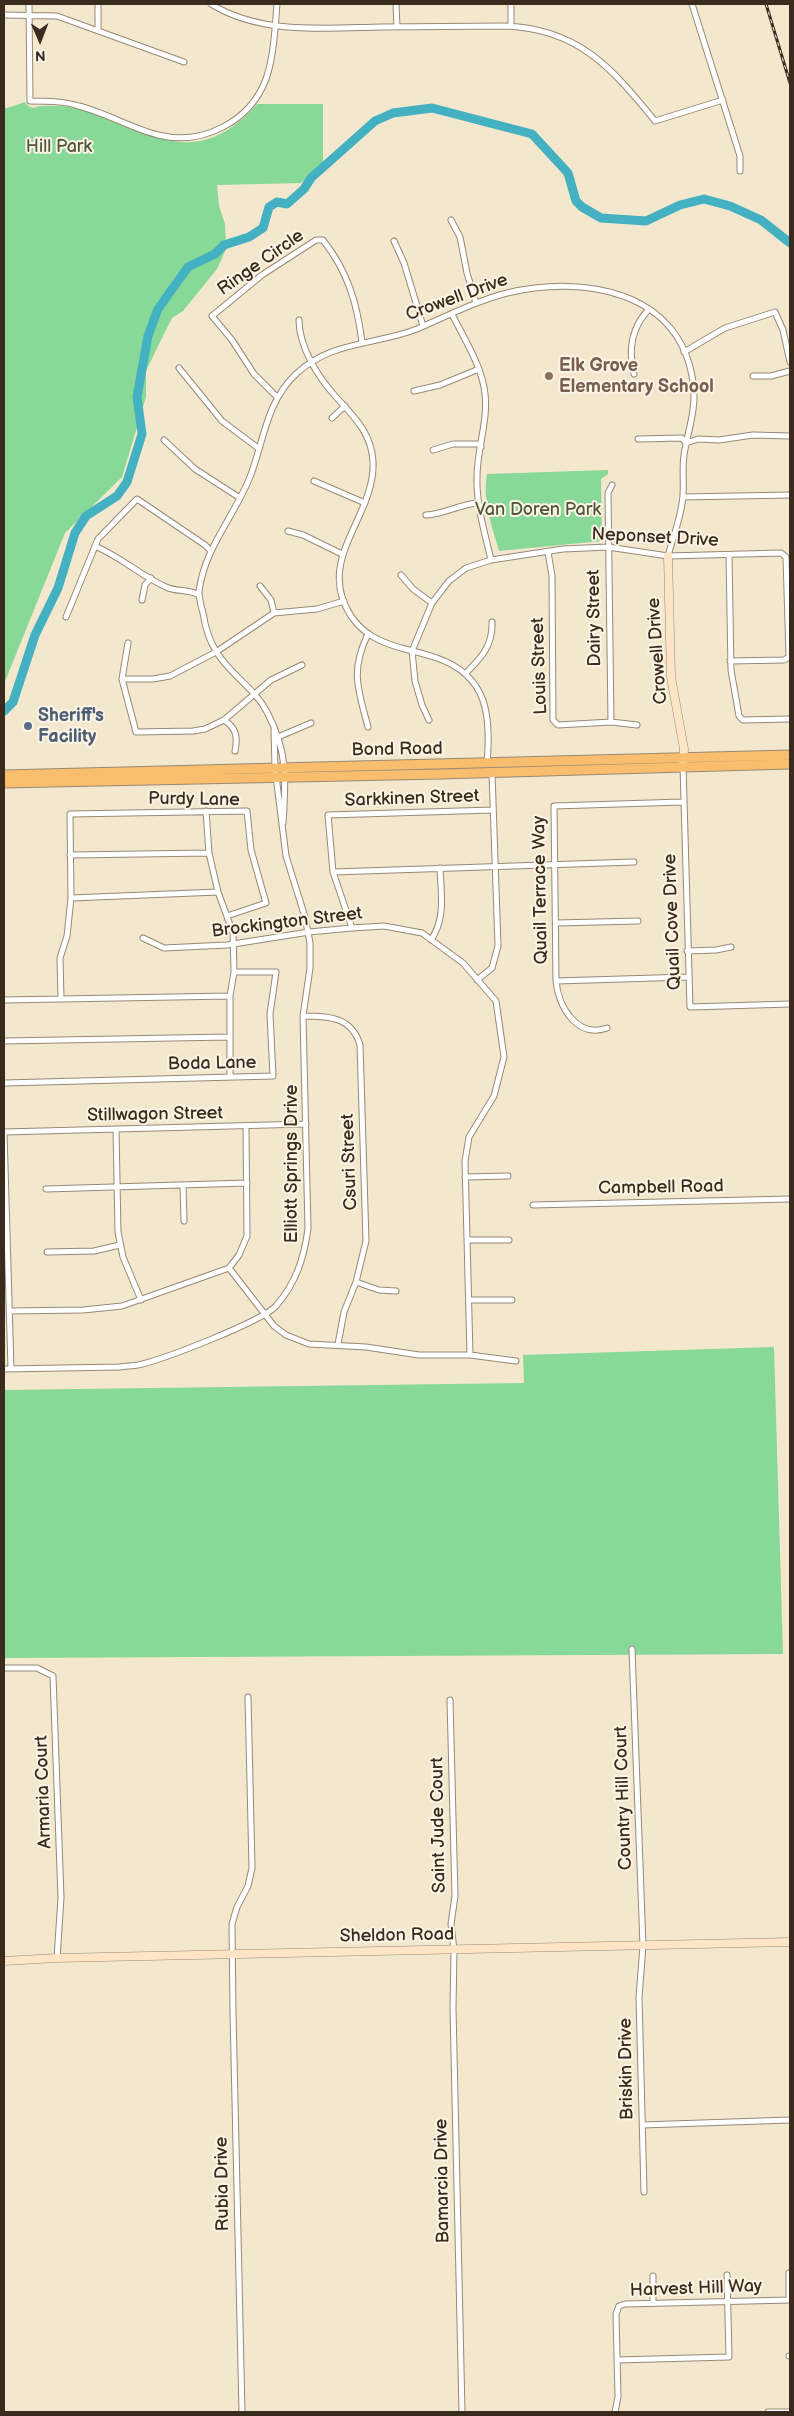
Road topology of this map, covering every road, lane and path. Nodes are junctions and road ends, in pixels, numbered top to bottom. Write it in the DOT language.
graph roads {
  1 [pos="28,4"];
  2 [pos="98,4"];
  3 [pos="211,4"];
  4 [pos="277,4"];
  5 [pos="396,4"];
  6 [pos="511,4"];
  7 [pos="692,4"];
  8 [pos="4,15"];
  9 [pos="29,15"];
  10 [pos="274,25"];
  11 [pos="511,26"];
  12 [pos="397,27"];
  13 [pos="98,30"];
  14 [pos="184,62"];
  15 [pos="723,100"];
  16 [pos="740,171"];
  17 [pos="451,220"];
  18 [pos="394,241"];
  19 [pos="476,303"];
  20 [pos="649,309"];
  21 [pos="452,314"];
  22 [pos="299,320"];
  23 [pos="423,326"];
  24 [pos="362,342"];
  25 [pos="684,352"];
  26 [pos="311,361"];
  27 [pos="790,362"];
  28 [pos="179,368"];
  29 [pos="479,369"];
  30 [pos="790,371"];
  31 [pos="634,374"];
  32 [pos="753,376"];
  33 [pos="414,391"];
  34 [pos="277,397"];
  35 [pos="345,406"];
  36 [pos="332,418"];
  37 [pos="790,436"];
  38 [pos="638,439"];
  39 [pos="164,440"];
  40 [pos="686,443"];
  41 [pos="481,447"];
  42 [pos="258,448"];
  43 [pos="433,450"];
  44 [pos="314,481"];
  45 [pos="612,485"];
  46 [pos="790,495"];
  47 [pos="683,497"];
  48 [pos="240,498"];
  49 [pos="365,503"];
  50 [pos="478,503"];
  51 [pos="426,514"];
  52 [pos="288,531"];
  53 [pos="96,546"];
  54 [pos="608,547"];
  55 [pos="210,550"];
  56 [pos="548,552"];
  57 [pos="342,554"];
  58 [pos="729,555"];
  59 [pos="668,556"];
  60 [pos="491,560"];
  61 [pos="400,575"];
  62 [pos="151,578"];
  63 [pos="260,586"];
  64 [pos="199,595"];
  65 [pos="142,600"];
  66 [pos="344,601"];
  67 [pos="432,603"];
  68 [pos="274,613"];
  69 [pos="66,617"];
  70 [pos="492,622"];
  71 [pos="368,634"];
  72 [pos="128,644"];
  73 [pos="412,651"];
  74 [pos="216,652"];
  75 [pos="730,661"];
  76 [pos="302,665"];
  77 [pos="465,674"];
  78 [pos="122,679"];
  79 [pos="254,694"];
  80 [pos="790,719"];
  81 [pos="224,720"];
  82 [pos="429,720"];
  83 [pos="611,722"];
  84 [pos="311,723"];
  85 [pos="637,725"];
  86 [pos="368,727"];
  87 [pos="274,730"];
  88 [pos="278,736"];
  89 [pos="235,751"];
  90 [pos="790,756"];
  91 [pos="683,762"];
  92 [pos="790,762"];
  93 [pos="487,764"];
  94 [pos="276,773"];
  95 [pos="286,773"];
  96 [pos="492,773"];
  97 [pos="440,774"];
  98 [pos="4,775"];
  99 [pos="4,783"];
  100 [pos="682,802"];
  101 [pos="493,810"];
  102 [pos="206,811"];
  103 [pos="283,823"];
  104 [pos="208,853"];
  105 [pos="70,855"];
  106 [pos="634,862"];
  107 [pos="554,864"];
  108 [pos="494,866"];
  109 [pos="440,868"];
  110 [pos="333,872"];
  111 [pos="218,892"];
  112 [pos="71,898"];
  113 [pos="227,916"];
  114 [pos="638,921"];
  115 [pos="557,923"];
  116 [pos="352,928"];
  117 [pos="309,932"];
  118 [pos="142,938"];
  119 [pos="431,940"];
  120 [pos="234,944"];
  121 [pos="731,947"];
  122 [pos="687,951"];
  123 [pos="234,972"];
  124 [pos="688,978"];
  125 [pos="478,980"];
  126 [pos="556,981"];
  127 [pos="230,996"];
  128 [pos="61,999"];
  129 [pos="4,1000"];
  130 [pos="790,1004"];
  131 [pos="304,1016"];
  132 [pos="607,1028"];
  133 [pos="229,1037"];
  134 [pos="4,1041"];
  135 [pos="230,1077"];
  136 [pos="4,1083"];
  137 [pos="306,1124"];
  138 [pos="246,1126"];
  139 [pos="116,1129"];
  140 [pos="4,1132"];
  141 [pos="508,1176"];
  142 [pos="465,1177"];
  143 [pos="247,1184"];
  144 [pos="183,1185"];
  145 [pos="117,1186"];
  146 [pos="46,1188"];
  147 [pos="790,1200"];
  148 [pos="533,1205"];
  149 [pos="184,1222"];
  150 [pos="467,1240"];
  151 [pos="509,1240"];
  152 [pos="120,1245"];
  153 [pos="47,1252"];
  154 [pos="229,1268"];
  155 [pos="356,1282"];
  156 [pos="396,1291"];
  157 [pos="141,1300"];
  158 [pos="469,1300"];
  159 [pos="512,1300"];
  160 [pos="9,1311"];
  161 [pos="264,1314"];
  162 [pos="338,1344"];
  163 [pos="470,1355"];
  164 [pos="516,1361"];
  165 [pos="4,1369"];
  166 [pos="10,1369"];
  167 [pos="632,1649"];
  168 [pos="4,1668"];
  169 [pos="248,1697"];
  170 [pos="450,1700"];
  171 [pos="790,1942"];
  172 [pos="643,1946"];
  173 [pos="454,1950"];
  174 [pos="234,1954"];
  175 [pos="57,1958"];
  176 [pos="4,1961"];
  177 [pos="790,2120"];
  178 [pos="642,2125"];
  179 [pos="644,2192"];
  180 [pos="789,2273"];
  181 [pos="727,2275"];
  182 [pos="653,2276"];
  183 [pos="790,2300"];
  184 [pos="728,2301"];
  185 [pos="653,2303"];
  186 [pos="617,2360"];
  187 [pos="242,2412"];
  188 [pos="462,2412"];
  189 [pos="615,2412"];
  190 [pos="768,2412"];
  191 [pos="790,2412"];
  1 -- 9 [label="street"];
  2 -- 13 [label="street"];
  3 -- 10 [label="street"];
  4 -- 10 [label="street"];
  5 -- 12 [label="street"];
  6 -- 11 [label="street"];
  7 -- 15 [label="street"];
  8 -- 9 [label="street"];
  9 -- 10 [label="street"];
  9 -- 13 [label="street"];
  10 -- 12 [label="street"];
  11 -- 12 [label="street"];
  11 -- 15 [label="street"];
  13 -- 14 [label="street"];
  15 -- 16 [label="street"];
  17 -- 19 [label="street"];
  18 -- 23 [label="street"];
  19 -- 20 [label="street, Crowell Drive"];
  19 -- 21 [label="street, Crowell Drive"];
  20 -- 25 [label="street, Crowell Drive"];
  20 -- 31 [label="street"];
  21 -- 23 [label="street, Crowell Drive"];
  21 -- 29 [label="street"];
  22 -- 26 [label="street"];
  23 -- 24 [label="street, Crowell Drive"];
  24 -- 26 [label="street, Crowell Drive"];
  24 -- 34 [label="street, Ringe Circle"];
  25 -- 27 [label="street"];
  25 -- 40 [label="street, Crowell Drive"];
  26 -- 34 [label="street, Crowell Drive"];
  26 -- 35 [label="street"];
  28 -- 42 [label="street"];
  29 -- 33 [label="street"];
  29 -- 41 [label="street"];
  30 -- 32 [label="street"];
  34 -- 42 [label="street, Crowell Drive"];
  35 -- 36 [label="street"];
  35 -- 49 [label="street"];
  37 -- 40 [label="street"];
  38 -- 40 [label="street"];
  39 -- 48 [label="street"];
  40 -- 47 [label="street, Crowell Drive"];
  41 -- 43 [label="street"];
  41 -- 50 [label="street"];
  42 -- 48 [label="street, Crowell Drive"];
  44 -- 49 [label="street"];
  45 -- 54 [label="street, Dairy Street"];
  46 -- 47 [label="street"];
  47 -- 59 [label="street, Crowell Drive"];
  48 -- 55 [label="street, Crowell Drive"];
  49 -- 57 [label="street"];
  50 -- 51 [label="street"];
  50 -- 60 [label="street"];
  52 -- 57 [label="street"];
  53 -- 55 [label="street"];
  53 -- 62 [label="street"];
  53 -- 69 [label="street"];
  54 -- 56 [label="street, Neponset Drive"];
  54 -- 59 [label="street, Neponset Drive"];
  54 -- 83 [label="street, Dairy Street"];
  55 -- 64 [label="street, Crowell Drive"];
  56 -- 60 [label="street, Neponset Drive"];
  56 -- 83 [label="street, Louis Street"];
  57 -- 66 [label="street"];
  58 -- 59 [label="street, Neponset Drive"];
  58 -- 75 [label="street"];
  58 -- 75 [label="street, Neponset Drive"];
  59 -- 91 [label="main road, Crowell Drive"];
  60 -- 67 [label="street, Neponset Drive"];
  61 -- 67 [label="street"];
  62 -- 64 [label="street"];
  62 -- 65 [label="street"];
  63 -- 68 [label="street"];
  64 -- 74 [label="street, Crowell Drive"];
  66 -- 68 [label="street"];
  66 -- 71 [label="street"];
  67 -- 73 [label="street, Neponset Drive"];
  68 -- 74 [label="street"];
  70 -- 77 [label="street"];
  71 -- 73 [label="street"];
  71 -- 86 [label="street"];
  72 -- 78 [label="street"];
  73 -- 77 [label="street"];
  73 -- 82 [label="street"];
  74 -- 78 [label="street"];
  74 -- 79 [label="street, Crowell Drive"];
  75 -- 80 [label="street"];
  76 -- 79 [label="street"];
  77 -- 93 [label="street"];
  78 -- 81 [label="street"];
  79 -- 81 [label="street"];
  79 -- 87 [label="street, Crowell Drive"];
  81 -- 89 [label="street"];
  83 -- 85 [label="street, Louis Street"];
  84 -- 88 [label="street"];
  87 -- 88 [label="street, Crowell Drive"];
  87 -- 94 [label="street, Crowell Drive"];
  88 -- 95 [label="street, Crowell Drive"];
  90 -- 91 [label="main road, Bond Road"];
  91 -- 92 [label="main road, Bond Road"];
  91 -- 93 [label="main road, Bond Road"];
  91 -- 96 [label="main road, Bond Road"];
  91 -- 100 [label="street, Quail Cove Drive"];
  93 -- 95 [label="main road, Bond Road"];
  93 -- 97 [label="main road"];
  94 -- 95 [label="main road, Bond Road"];
  94 -- 98 [label="main road, Bond Road"];
  94 -- 99 [label="main road, Bond Road"];
  94 -- 103 [label="street, Crowell Drive"];
  95 -- 97 [label="main road, Bond Road"];
  95 -- 103 [label="street, Crowell Drive"];
  96 -- 97 [label="main road, Bond Road"];
  96 -- 101 [label="street"];
  100 -- 107 [label="street, Quail Terrace Way"];
  100 -- 122 [label="street, Quail Cove Drive"];
  101 -- 108 [label="street"];
  101 -- 110 [label="street, Sarkkinen Street"];
  102 -- 104 [label="street"];
  102 -- 105 [label="street, Purdy Lane"];
  102 -- 113 [label="street, Purdy Lane"];
  103 -- 117 [label="street, Elliott Springs Drive"];
  104 -- 105 [label="street"];
  104 -- 111 [label="street"];
  105 -- 112 [label="street"];
  106 -- 107 [label="street"];
  107 -- 108 [label="street"];
  107 -- 115 [label="street, Quail Terrace Way"];
  108 -- 109 [label="street"];
  108 -- 125 [label="street"];
  109 -- 110 [label="street"];
  109 -- 119 [label="street"];
  110 -- 116 [label="street, Sarkkinen Street"];
  111 -- 112 [label="street"];
  111 -- 113 [label="street"];
  112 -- 128 [label="street"];
  113 -- 120 [label="street"];
  114 -- 115 [label="street"];
  115 -- 126 [label="street, Quail Terrace Way"];
  116 -- 117 [label="street, Brockington Street"];
  116 -- 119 [label="street, Brockington Street"];
  117 -- 120 [label="street, Brockington Street"];
  117 -- 131 [label="street, Elliott Springs Drive"];
  118 -- 120 [label="street, Brockington Street"];
  119 -- 125 [label="street, Brockington Street"];
  120 -- 123 [label="street"];
  121 -- 122 [label="street"];
  122 -- 124 [label="street, Quail Cove Drive"];
  123 -- 127 [label="street"];
  123 -- 135 [label="street, Boda Lane"];
  124 -- 126 [label="street"];
  124 -- 130 [label="street, Quail Cove Drive"];
  125 -- 142 [label="street, Brockington Street"];
  126 -- 132 [label="street, Quail Terrace Way"];
  127 -- 128 [label="street"];
  127 -- 133 [label="street"];
  128 -- 129 [label="street"];
  131 -- 137 [label="street, Elliott Springs Drive"];
  131 -- 155 [label="street, Csuri Street"];
  133 -- 134 [label="street"];
  133 -- 135 [label="street"];
  135 -- 136 [label="street, Boda Lane"];
  137 -- 138 [label="street, Stillwagon Street"];
  137 -- 161 [label="street, Elliott Springs Drive"];
  138 -- 139 [label="street, Stillwagon Street"];
  138 -- 143 [label="street"];
  139 -- 140 [label="street, Stillwagon Street"];
  139 -- 145 [label="street"];
  140 -- 160 [label="street"];
  141 -- 142 [label="street"];
  142 -- 150 [label="street, Brockington Street"];
  143 -- 144 [label="street"];
  143 -- 154 [label="street"];
  144 -- 145 [label="street"];
  144 -- 149 [label="street"];
  145 -- 146 [label="street"];
  145 -- 152 [label="street"];
  147 -- 148 [label="street, Campbell Road"];
  150 -- 151 [label="street"];
  150 -- 158 [label="street, Brockington Street"];
  152 -- 153 [label="street"];
  152 -- 157 [label="street"];
  154 -- 157 [label="street"];
  154 -- 161 [label="street"];
  155 -- 156 [label="street"];
  155 -- 162 [label="street, Csuri Street"];
  157 -- 160 [label="street"];
  158 -- 159 [label="street"];
  158 -- 163 [label="street, Brockington Street"];
  160 -- 166 [label="street"];
  161 -- 162 [label="street"];
  161 -- 166 [label="street, Elliott Springs Drive"];
  162 -- 163 [label="street"];
  163 -- 164 [label="street"];
  165 -- 166 [label="street, Elliott Springs Drive"];
  167 -- 172 [label="street, Country Hill Court"];
  168 -- 175 [label="street, Armaria Court"];
  169 -- 174 [label="street, Rubia Drive"];
  170 -- 173 [label="street, Saint Jude Court"];
  171 -- 172 [label="main road, Sheldon Road"];
  172 -- 173 [label="main road, Sheldon Road"];
  172 -- 178 [label="street, Briskin Drive"];
  173 -- 174 [label="main road, Sheldon Road"];
  173 -- 188 [label="street, Bamarcia Drive"];
  174 -- 175 [label="main road, Sheldon Road"];
  174 -- 187 [label="street, Rubia Drive"];
  175 -- 176 [label="main road, Sheldon Road"];
  177 -- 178 [label="street"];
  178 -- 179 [label="street, Briskin Drive"];
  180 -- 183 [label="street"];
  181 -- 184 [label="street"];
  182 -- 185 [label="street"];
  183 -- 184 [label="street, Harvest Hill Way"];
  184 -- 185 [label="street, Harvest Hill Way"];
  184 -- 186 [label="street"];
  185 -- 186 [label="street, Harvest Hill Way"];
  186 -- 189 [label="street, Harvest Hill Way"];
  190 -- 191 [label="street"];
}
